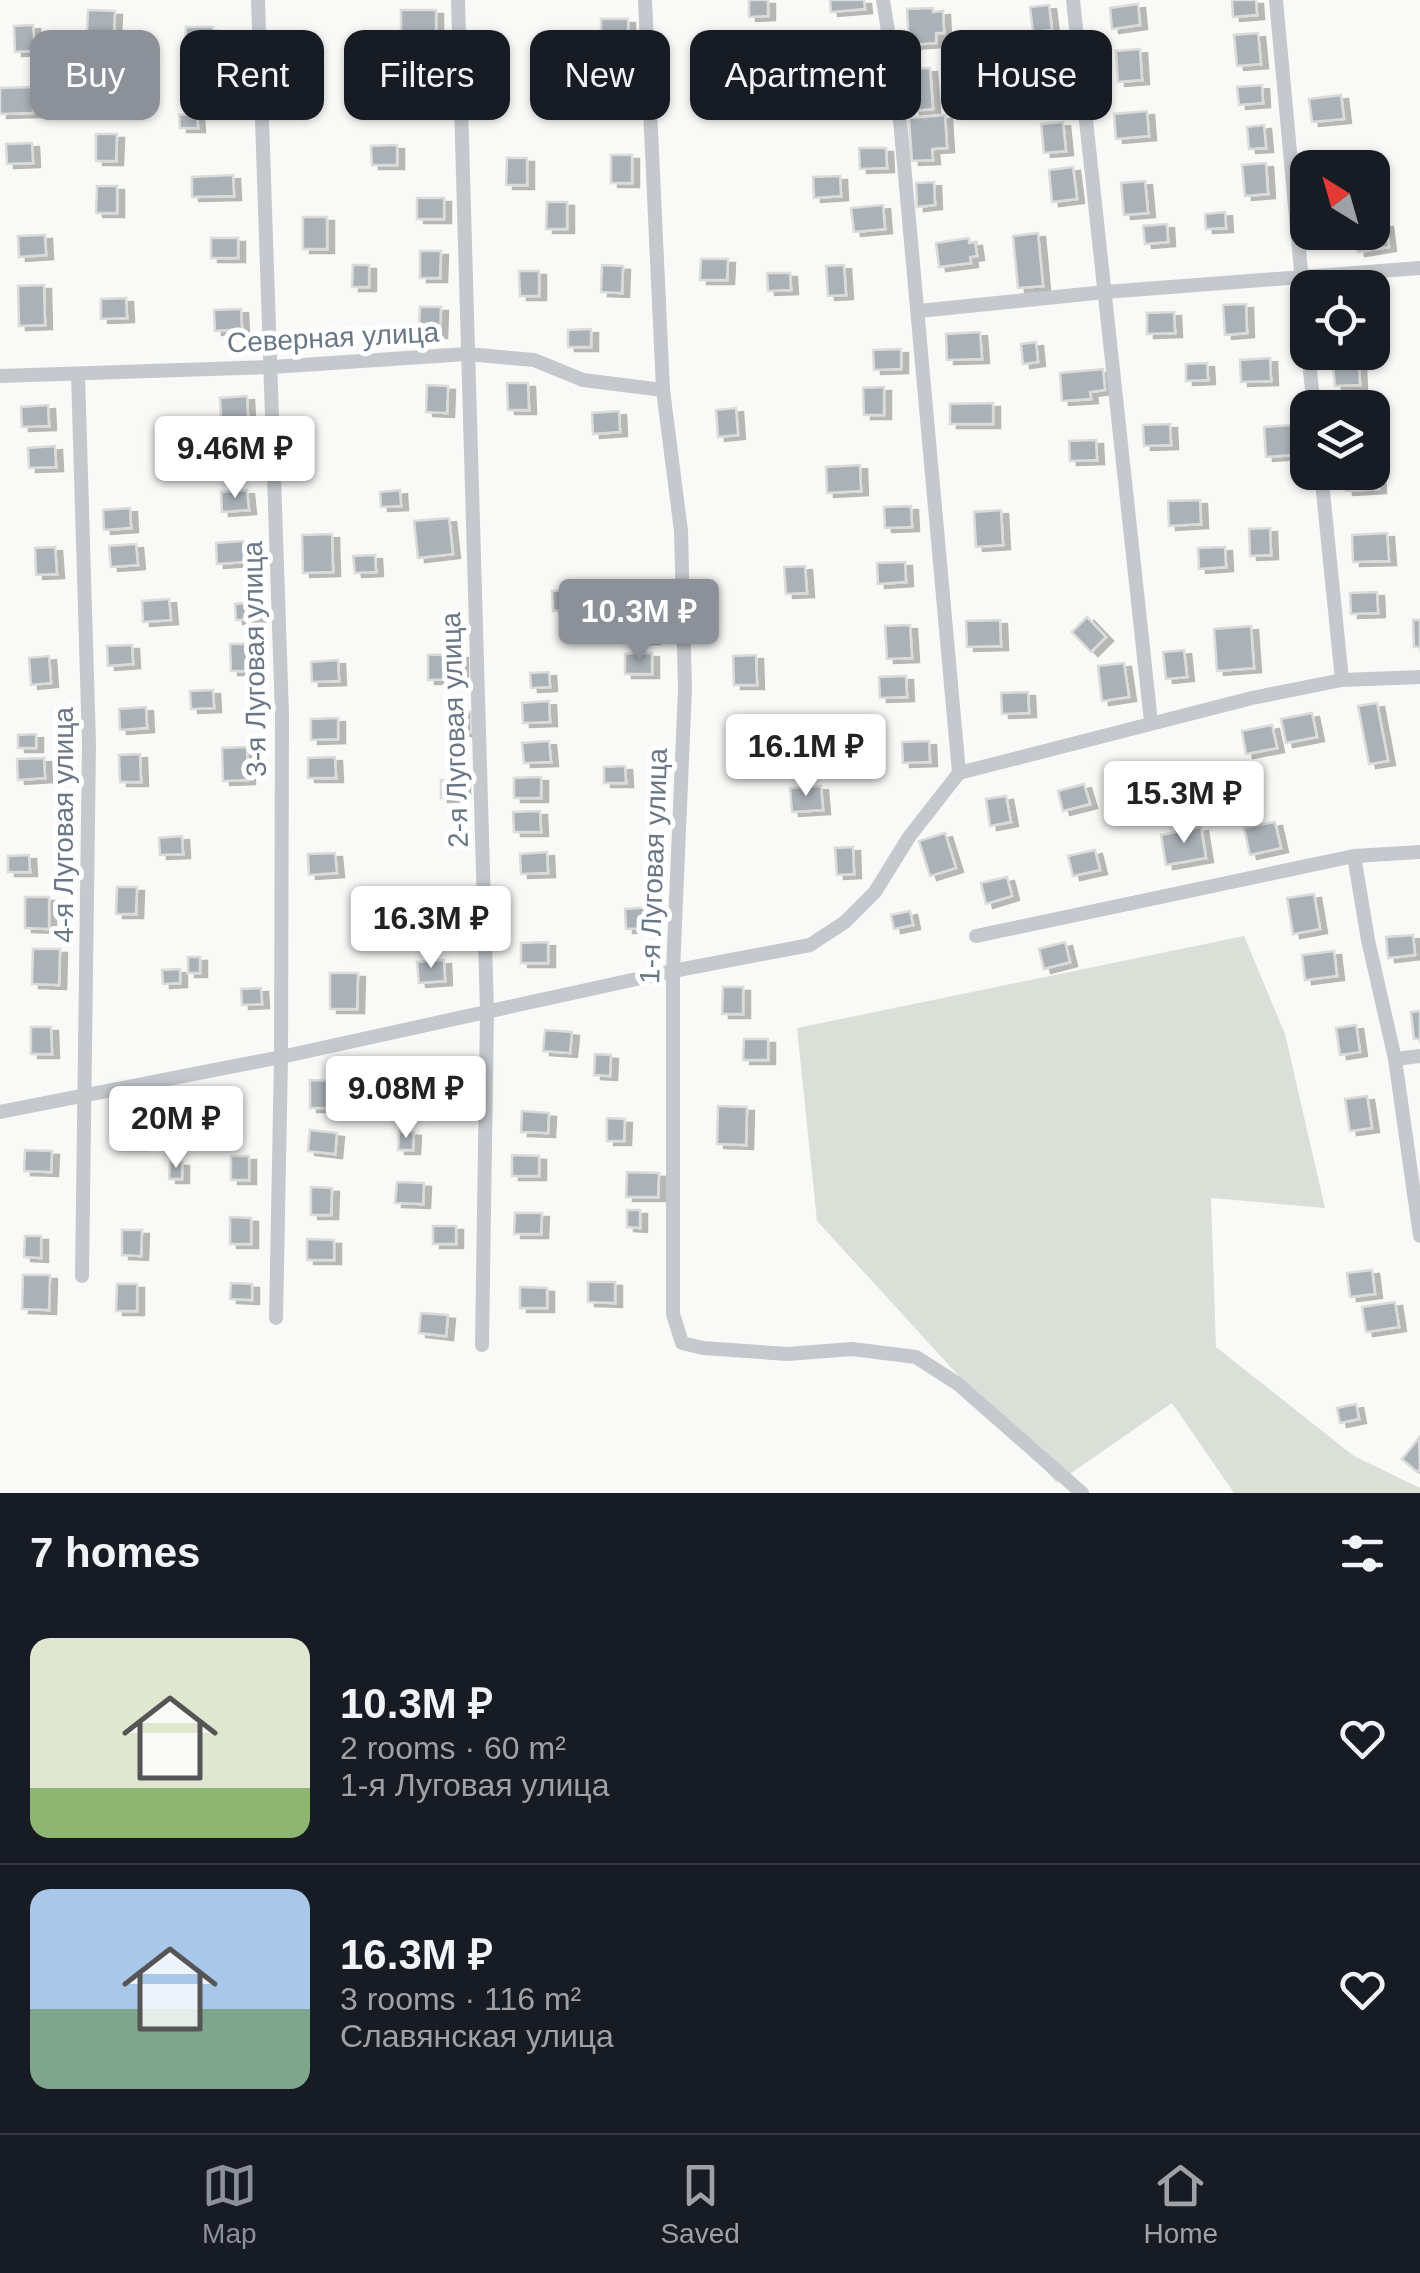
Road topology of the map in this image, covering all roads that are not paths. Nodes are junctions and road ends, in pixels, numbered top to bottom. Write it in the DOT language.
graph roads {
  1 [pos="258,0"];
  2 [pos="458,0"];
  3 [pos="645,0"];
  4 [pos="883,0"];
  5 [pos="1073,0"];
  6 [pos="1276,0"];
  7 [pos="1420,268"];
  8 [pos="1299,270"];
  9 [pos="1390,271"];
  10 [pos="1290,280"];
  11 [pos="1105,292"];
  12 [pos="920,312"];
  13 [pos="468,354"];
  14 [pos="272,367"];
  15 [pos="78,374"];
  16 [pos="0,376"];
  17 [pos="664,390"];
  18 [pos="1323,490"];
  19 [pos="1420,677"];
  20 [pos="1342,680"];
  21 [pos="1150,722"];
  22 [pos="960,774"];
  23 [pos="1420,852"];
  24 [pos="1354,856"];
  25 [pos="976,936"];
  26 [pos="673,971"];
  27 [pos="488,1011"];
  28 [pos="1420,1056"];
  29 [pos="281,1057"];
  30 [pos="1395,1059"];
  31 [pos="86,1094"];
  32 [pos="0,1112"];
  33 [pos="1418,1216"];
  34 [pos="1420,1236"];
  35 [pos="82,1276"];
  36 [pos="276,1318"];
  37 [pos="482,1345"];
  38 [pos="1082,1493"];
  1 -- 14 [label="street, 3-я Луговая улица"];
  2 -- 13 [label="street, 2-я Луговая улица"];
  3 -- 17 [label="street, 1-я Луговая улица"];
  4 -- 12 [label="street"];
  5 -- 11 [label="street"];
  6 -- 8 [label="street"];
  7 -- 9 [label="street"];
  10 -- 11 [label="street"];
  11 -- 12 [label="street"];
  11 -- 21 [label="street"];
  12 -- 22 [label="street"];
  13 -- 14 [label="street, Северная улица"];
  13 -- 17 [label="street, Северная улица"];
  13 -- 27 [label="street, 2-я Луговая улица"];
  14 -- 15 [label="street, Северная улица"];
  14 -- 29 [label="street, 3-я Луговая улица"];
  15 -- 16 [label="street, Северная улица"];
  15 -- 31 [label="street, 4-я Луговая улица"];
  17 -- 26 [label="street, 1-я Луговая улица"];
  18 -- 20 [label="street"];
  19 -- 20 [label="street"];
  20 -- 21 [label="street"];
  21 -- 22 [label="street"];
  22 -- 26 [label="street"];
  23 -- 24 [label="street"];
  24 -- 25 [label="street"];
  24 -- 30 [label="street"];
  26 -- 27 [label="street"];
  26 -- 38 [label="street, 1-я Луговая улица"];
  27 -- 29 [label="street"];
  27 -- 37 [label="street, 2-я Луговая улица"];
  28 -- 30 [label="street"];
  29 -- 31 [label="street"];
  29 -- 36 [label="street, 3-я Луговая улица"];
  30 -- 33 [label="street"];
  31 -- 32 [label="street"];
  31 -- 35 [label="street, 4-я Луговая улица"];
  33 -- 34 [label="street"];
}
